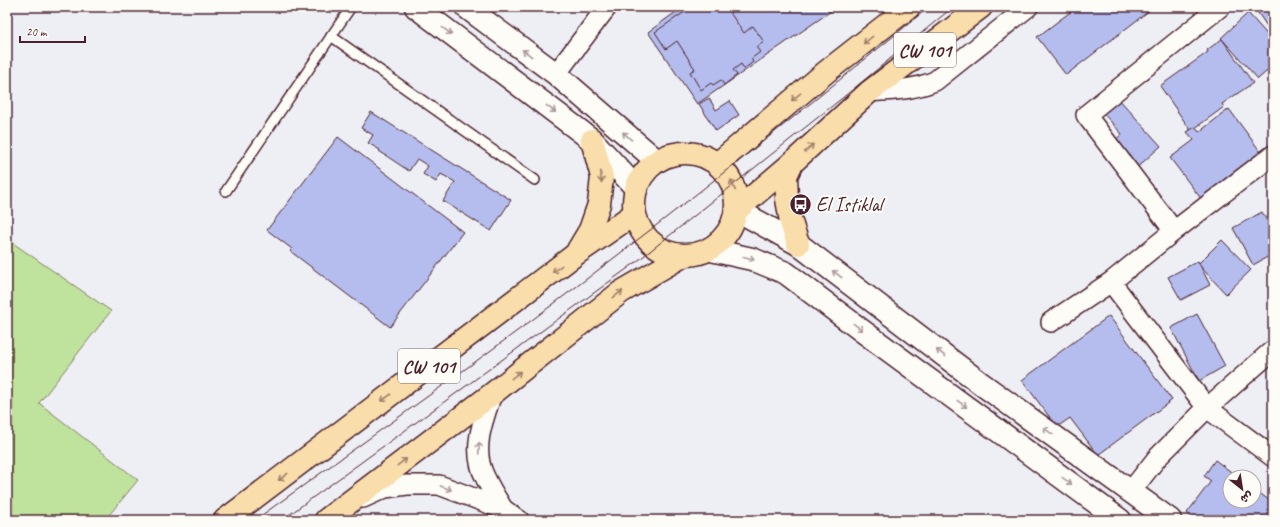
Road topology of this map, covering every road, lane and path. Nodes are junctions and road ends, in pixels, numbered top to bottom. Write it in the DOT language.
graph roads {
  1 [pos="351,7"];
  2 [pos="416,7"];
  3 [pos="466,7"];
  4 [pos="607,7"];
  5 [pos="909,7"];
  6 [pos="982,7"];
  7 [pos="1028,7"];
  8 [pos="1220,7"];
  9 [pos="896,14"];
  10 [pos="331,36"];
  11 [pos="556,74"];
  12 [pos="869,92"];
  13 [pos="592,140"];
  14 [pos="1273,155"];
  15 [pos="657,162"];
  16 [pos="717,164"];
  17 [pos="792,164"];
  18 [pos="535,180"];
  19 [pos="636,188"];
  20 [pos="226,191"];
  21 [pos="737,210"];
  22 [pos="634,214"];
  23 [pos="1174,230"];
  24 [pos="798,244"];
  25 [pos="711,250"];
  26 [pos="576,254"];
  27 [pos="683,256"];
  28 [pos="1111,282"];
  29 [pos="1051,322"];
  30 [pos="1273,350"];
  31 [pos="492,394"];
  32 [pos="1207,408"];
  33 [pos="1273,457"];
  34 [pos="1131,491"];
  35 [pos="503,509"];
  36 [pos="334,514"];
  37 [pos="1113,518"];
  38 [pos="225,520"];
  39 [pos="519,520"];
  40 [pos="1170,520"];
  1 -- 10 [label="lane"];
  2 -- 13 [label="main road, one-way"];
  11 -- 3 [label="main road, one-way"];
  4 -- 11 [label="street"];
  5 -- 9 [label="main road"];
  6 -- 12 [label="main road, CW 101"];
  7 -- 12 [label="street"];
  8 -- 23 [label="street"];
  9 -- 16 [label="main road, one-way"];
  10 -- 18 [label="lane"];
  10 -- 20 [label="lane"];
  15 -- 11 [label="main road, one-way"];
  17 -- 12 [label="main road, one-way"];
  13 -- 19 [label="main road"];
  13 -- 26 [label="main road, one-way"];
  14 -- 23 [label="street"];
  15 -- 16 [label="main road"];
  15 -- 19 [label="main road"];
  21 -- 16 [label="main road, one-way"];
  17 -- 21 [label="main road"];
  17 -- 24 [label="main road"];
  19 -- 22 [label="main road"];
  21 -- 24 [label="main road"];
  21 -- 25 [label="main road"];
  22 -- 26 [label="main road, CW 101"];
  22 -- 27 [label="main road"];
  23 -- 28 [label="street"];
  34 -- 24 [label="main road, one-way"];
  25 -- 27 [label="main road"];
  25 -- 37 [label="main road, one-way"];
  26 -- 38 [label="main road, CW 101, one-way"];
  31 -- 27 [label="main road, CW 101, one-way"];
  28 -- 29 [label="street"];
  28 -- 32 [label="street"];
  30 -- 32 [label="street"];
  35 -- 31 [label="street, one-way"];
  36 -- 31 [label="main road, CW 101, one-way"];
  32 -- 33 [label="street"];
  32 -- 34 [label="street"];
  34 -- 37 [label="main road"];
  34 -- 40 [label="main road"];
  36 -- 35 [label="street, one-way"];
  35 -- 39 [label="street"];
}
